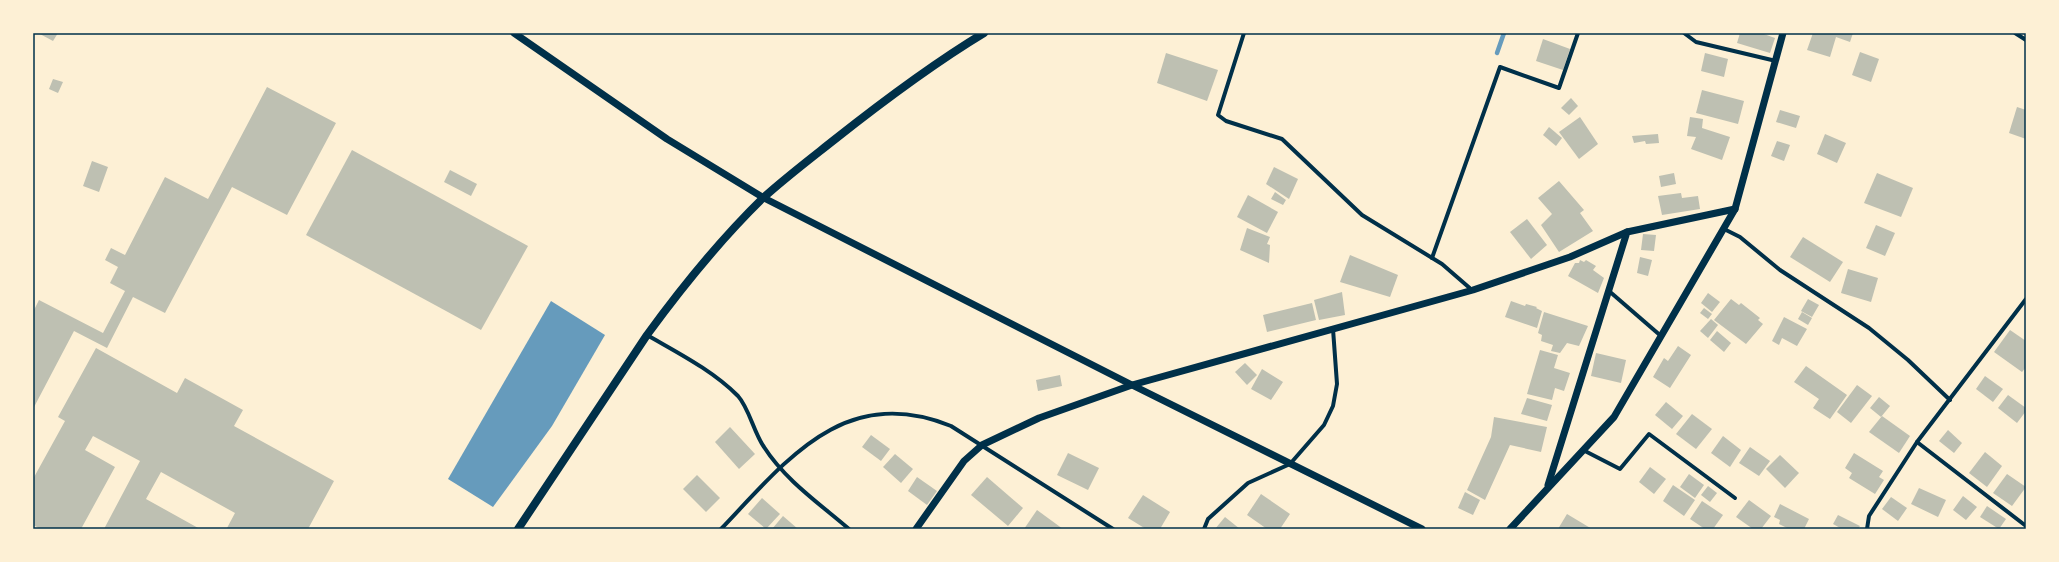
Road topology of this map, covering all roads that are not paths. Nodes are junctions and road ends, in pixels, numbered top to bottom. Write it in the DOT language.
graph roads {
  1 [pos="514,33"];
  2 [pos="984,33"];
  3 [pos="1244,33"];
  4 [pos="1578,33"];
  5 [pos="1684,33"];
  6 [pos="1783,33"];
  7 [pos="2015,33"];
  8 [pos="2026,40"];
  9 [pos="1776,61"];
  10 [pos="764,198"];
  11 [pos="1735,210"];
  12 [pos="1724,229"];
  13 [pos="1627,232"];
  14 [pos="1432,258"];
  15 [pos="1473,290"];
  16 [pos="1608,290"];
  17 [pos="2026,299"];
  18 [pos="1333,329"];
  19 [pos="647,335"];
  20 [pos="1662,336"];
  21 [pos="1132,385"];
  22 [pos="1950,400"];
  23 [pos="1917,442"];
  24 [pos="982,445"];
  25 [pos="1583,450"];
  26 [pos="1290,464"];
  27 [pos="779,468"];
  28 [pos="1547,487"];
  29 [pos="1735,498"];
  30 [pos="2026,526"];
  31 [pos="518,529"];
  32 [pos="721,529"];
  33 [pos="849,529"];
  34 [pos="916,529"];
  35 [pos="1113,529"];
  36 [pos="1204,529"];
  37 [pos="1422,529"];
  38 [pos="1510,529"];
  39 [pos="1867,529"];
  1 -- 10 [label="street"];
  2 -- 10 [label="main road"];
  3 -- 14 [label="street"];
  4 -- 14 [label="street"];
  5 -- 9 [label="street"];
  6 -- 9 [label="street"];
  7 -- 8 [label="street"];
  9 -- 11 [label="street"];
  10 -- 19 [label="main road"];
  10 -- 21 [label="street"];
  11 -- 12 [label="street"];
  11 -- 13 [label="street"];
  12 -- 20 [label="street"];
  12 -- 22 [label="street"];
  13 -- 15 [label="street"];
  13 -- 16 [label="street"];
  14 -- 15 [label="street"];
  15 -- 18 [label="street"];
  16 -- 20 [label="street"];
  16 -- 28 [label="street"];
  17 -- 22 [label="street"];
  18 -- 21 [label="street"];
  18 -- 26 [label="street"];
  19 -- 27 [label="street"];
  19 -- 31 [label="main road"];
  20 -- 25 [label="street"];
  21 -- 24 [label="street"];
  21 -- 26 [label="street"];
  22 -- 23 [label="street"];
  23 -- 30 [label="street"];
  23 -- 39 [label="street"];
  24 -- 27 [label="street"];
  24 -- 34 [label="street"];
  24 -- 35 [label="street"];
  25 -- 28 [label="street"];
  25 -- 29 [label="street"];
  26 -- 36 [label="street"];
  26 -- 37 [label="street"];
  27 -- 32 [label="street"];
  27 -- 33 [label="street"];
  28 -- 38 [label="street"];
}
